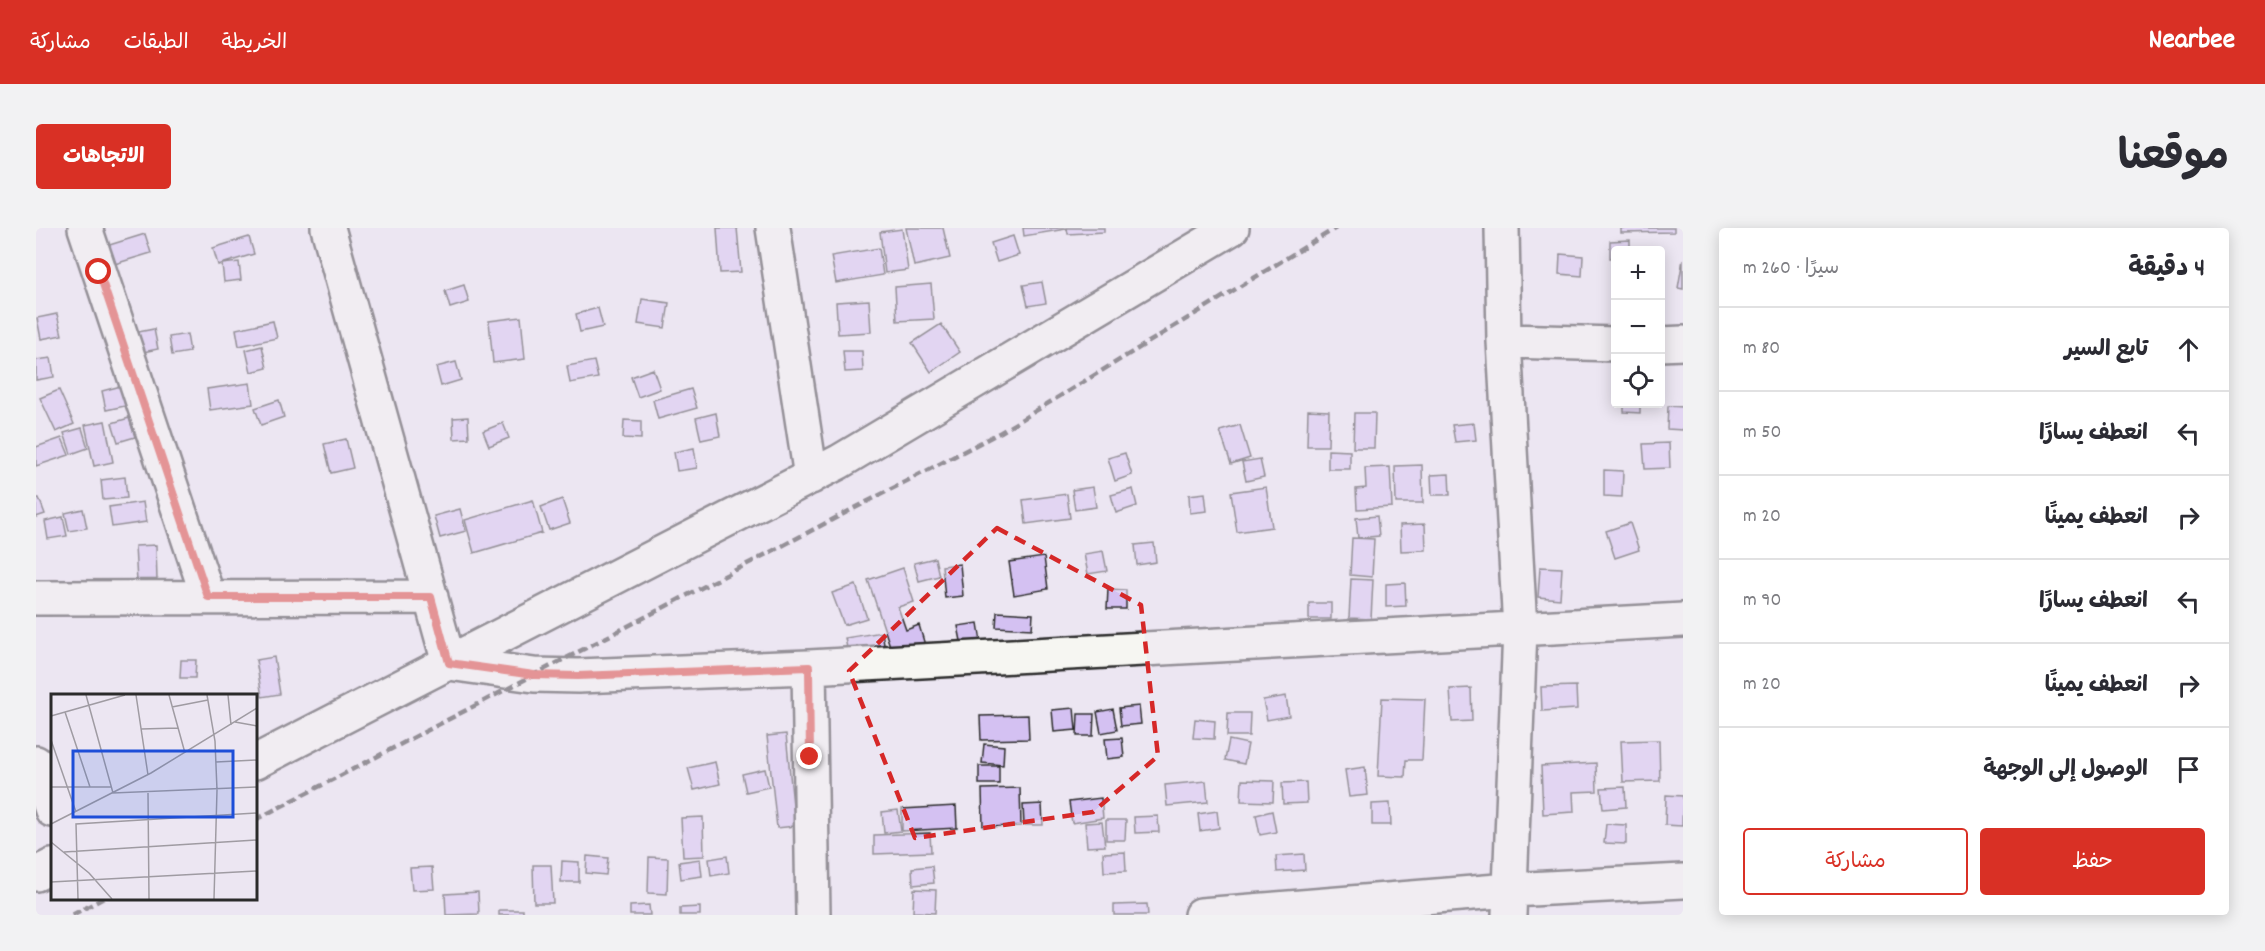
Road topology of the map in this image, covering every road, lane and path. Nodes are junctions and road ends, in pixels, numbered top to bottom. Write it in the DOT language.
graph roads {
  1 [pos="85,228"];
  2 [pos="328,228"];
  3 [pos="772,228"];
  4 [pos="1232,228"];
  5 [pos="1502,228"];
  6 [pos="1182,242"];
  7 [pos="1504,341"];
  8 [pos="1683,343"];
  9 [pos="1611,344"];
  10 [pos="1665,345"];
  11 [pos="811,477"];
  12 [pos="208,597"];
  13 [pos="431,597"];
  14 [pos="36,598"];
  15 [pos="1683,620"];
  16 [pos="1520,629"];
  17 [pos="449,663"];
  18 [pos="809,667"];
  19 [pos="256,761"];
  20 [pos="36,764"];
  21 [pos="51,807"];
  22 [pos="51,866"];
  23 [pos="36,874"];
  24 [pos="1683,881"];
  25 [pos="1510,903"];
  26 [pos="813,915"];
  27 [pos="1201,915"];
  1 -- 12 [label="street"];
  2 -- 13 [label="street"];
  3 -- 11 [label="street"];
  4 -- 6 [label="street"];
  5 -- 7 [label="street"];
  6 -- 11 [label="street"];
  7 -- 9 [label="street"];
  7 -- 16 [label="street"];
  8 -- 10 [label="street"];
  11 -- 17 [label="street"];
  12 -- 13 [label="street"];
  12 -- 14 [label="street"];
  13 -- 17 [label="street"];
  15 -- 16 [label="street"];
  16 -- 18 [label="street"];
  16 -- 25 [label="street"];
  17 -- 18 [label="street"];
  17 -- 19 [label="street"];
  18 -- 26 [label="street"];
  20 -- 21 [label="street"];
  22 -- 23 [label="street"];
  24 -- 25 [label="street"];
  25 -- 27 [label="street"];
}
